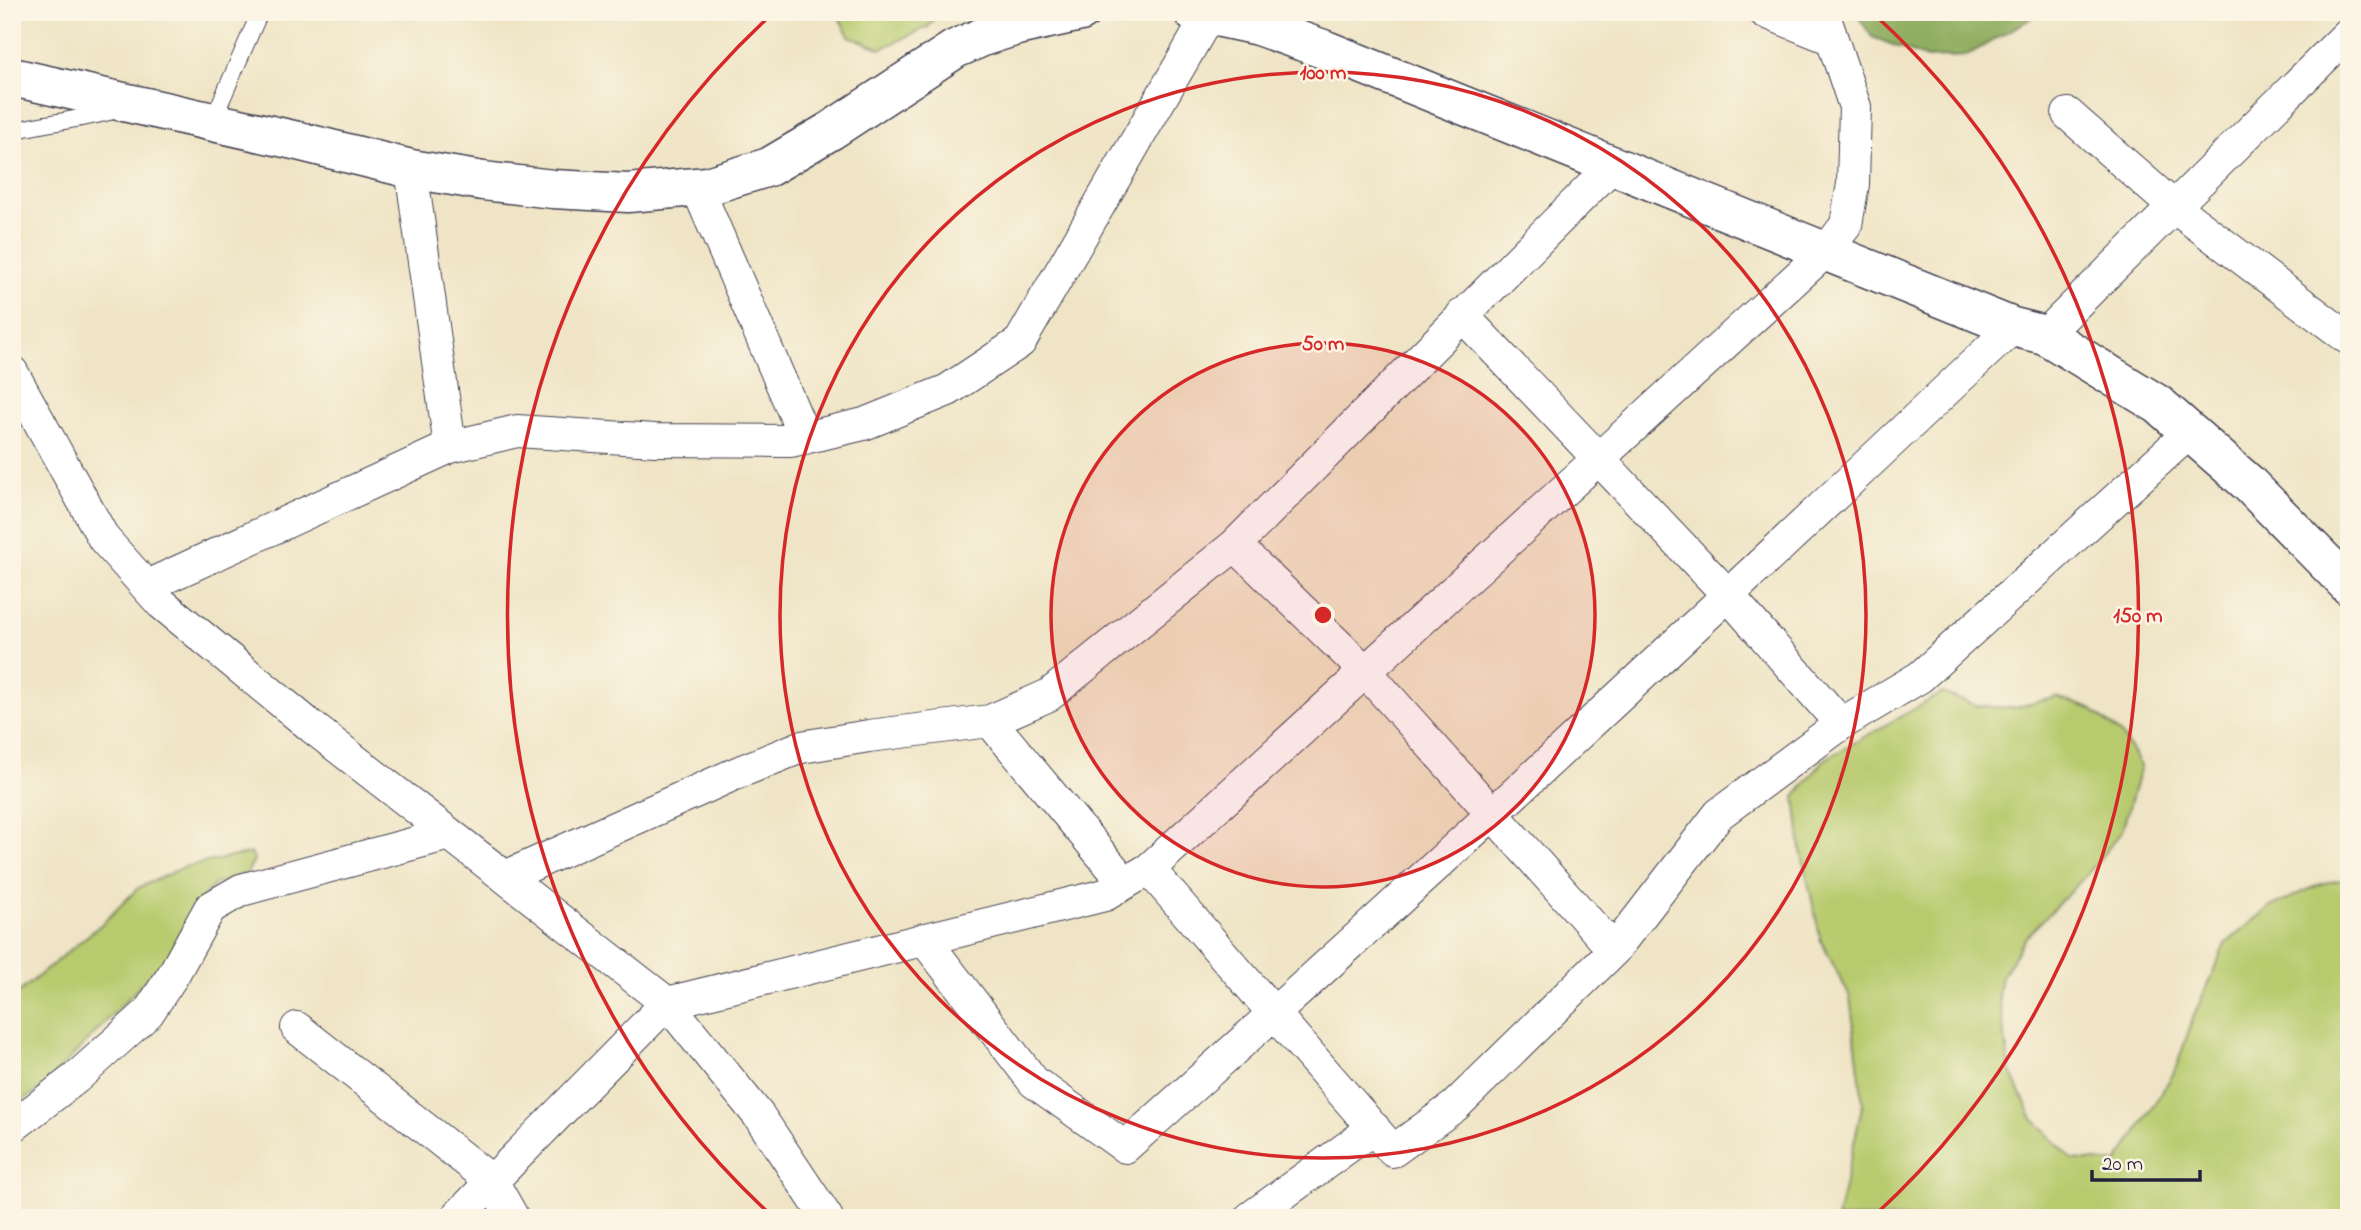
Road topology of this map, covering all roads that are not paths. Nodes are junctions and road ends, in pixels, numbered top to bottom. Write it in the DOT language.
graph roads {
  1 [pos="260,12"];
  2 [pos="1081,12"];
  3 [pos="1765,12"];
  4 [pos="1201,14"];
  5 [pos="1827,25"];
  6 [pos="2349,33"];
  7 [pos="12,77"];
  8 [pos="133,104"];
  9 [pos="2068,114"];
  10 [pos="212,122"];
  11 [pos="12,131"];
  12 [pos="1612,166"];
  13 [pos="411,169"];
  14 [pos="697,187"];
  15 [pos="2174,207"];
  16 [pos="1826,251"];
  17 [pos="1462,314"];
  18 [pos="2029,331"];
  19 [pos="2349,339"];
  20 [pos="12,372"];
  21 [pos="2190,432"];
  22 [pos="805,438"];
  23 [pos="450,447"];
  24 [pos="1599,458"];
  25 [pos="1235,545"];
  26 [pos="147,586"];
  27 [pos="2349,586"];
  28 [pos="1729,596"];
  29 [pos="1366,672"];
  30 [pos="990,720"];
  31 [pos="1841,724"];
  32 [pos="1493,815"];
  33 [pos="449,834"];
  34 [pos="1137,876"];
  35 [pos="505,877"];
  36 [pos="924,939"];
  37 [pos="1614,950"];
  38 [pos="667,1003"];
  39 [pos="1275,1013"];
  40 [pos="296,1028"];
  41 [pos="12,1127"];
  42 [pos="1374,1128"];
  43 [pos="492,1181"];
  44 [pos="456,1218"];
  45 [pos="513,1218"];
  46 [pos="827,1218"];
  47 [pos="1250,1218"];
  1 -- 10 [label="lane"];
  2 -- 14 [label="street"];
  3 -- 5 [label="street"];
  4 -- 12 [label="street"];
  4 -- 22 [label="street"];
  5 -- 16 [label="street"];
  6 -- 15 [label="street"];
  7 -- 8 [label="street"];
  8 -- 10 [label="street"];
  8 -- 11 [label="lane"];
  9 -- 15 [label="street"];
  10 -- 13 [label="street"];
  12 -- 16 [label="street"];
  12 -- 17 [label="street"];
  13 -- 14 [label="street"];
  13 -- 23 [label="street"];
  14 -- 22 [label="street"];
  15 -- 18 [label="street"];
  15 -- 19 [label="street"];
  16 -- 18 [label="street"];
  16 -- 24 [label="street"];
  17 -- 24 [label="street"];
  17 -- 25 [label="street"];
  18 -- 21 [label="street"];
  18 -- 28 [label="street"];
  20 -- 26 [label="street"];
  21 -- 27 [label="street"];
  21 -- 31 [label="street"];
  22 -- 23 [label="street"];
  23 -- 26 [label="street"];
  24 -- 28 [label="street"];
  24 -- 29 [label="street"];
  25 -- 29 [label="street"];
  25 -- 30 [label="street"];
  26 -- 33 [label="street"];
  28 -- 31 [label="street"];
  28 -- 32 [label="street"];
  29 -- 32 [label="street"];
  29 -- 34 [label="street"];
  30 -- 34 [label="street"];
  30 -- 35 [label="street"];
  31 -- 37 [label="street"];
  32 -- 37 [label="street"];
  32 -- 39 [label="street"];
  33 -- 35 [label="street"];
  33 -- 41 [label="street"];
  34 -- 36 [label="street"];
  34 -- 39 [label="street"];
  35 -- 38 [label="street"];
  36 -- 38 [label="street"];
  36 -- 39 [label="street"];
  37 -- 42 [label="street"];
  38 -- 43 [label="street"];
  38 -- 46 [label="street"];
  39 -- 42 [label="street"];
  40 -- 43 [label="street"];
  42 -- 47 [label="street"];
  43 -- 44 [label="street"];
  43 -- 45 [label="street"];
}
